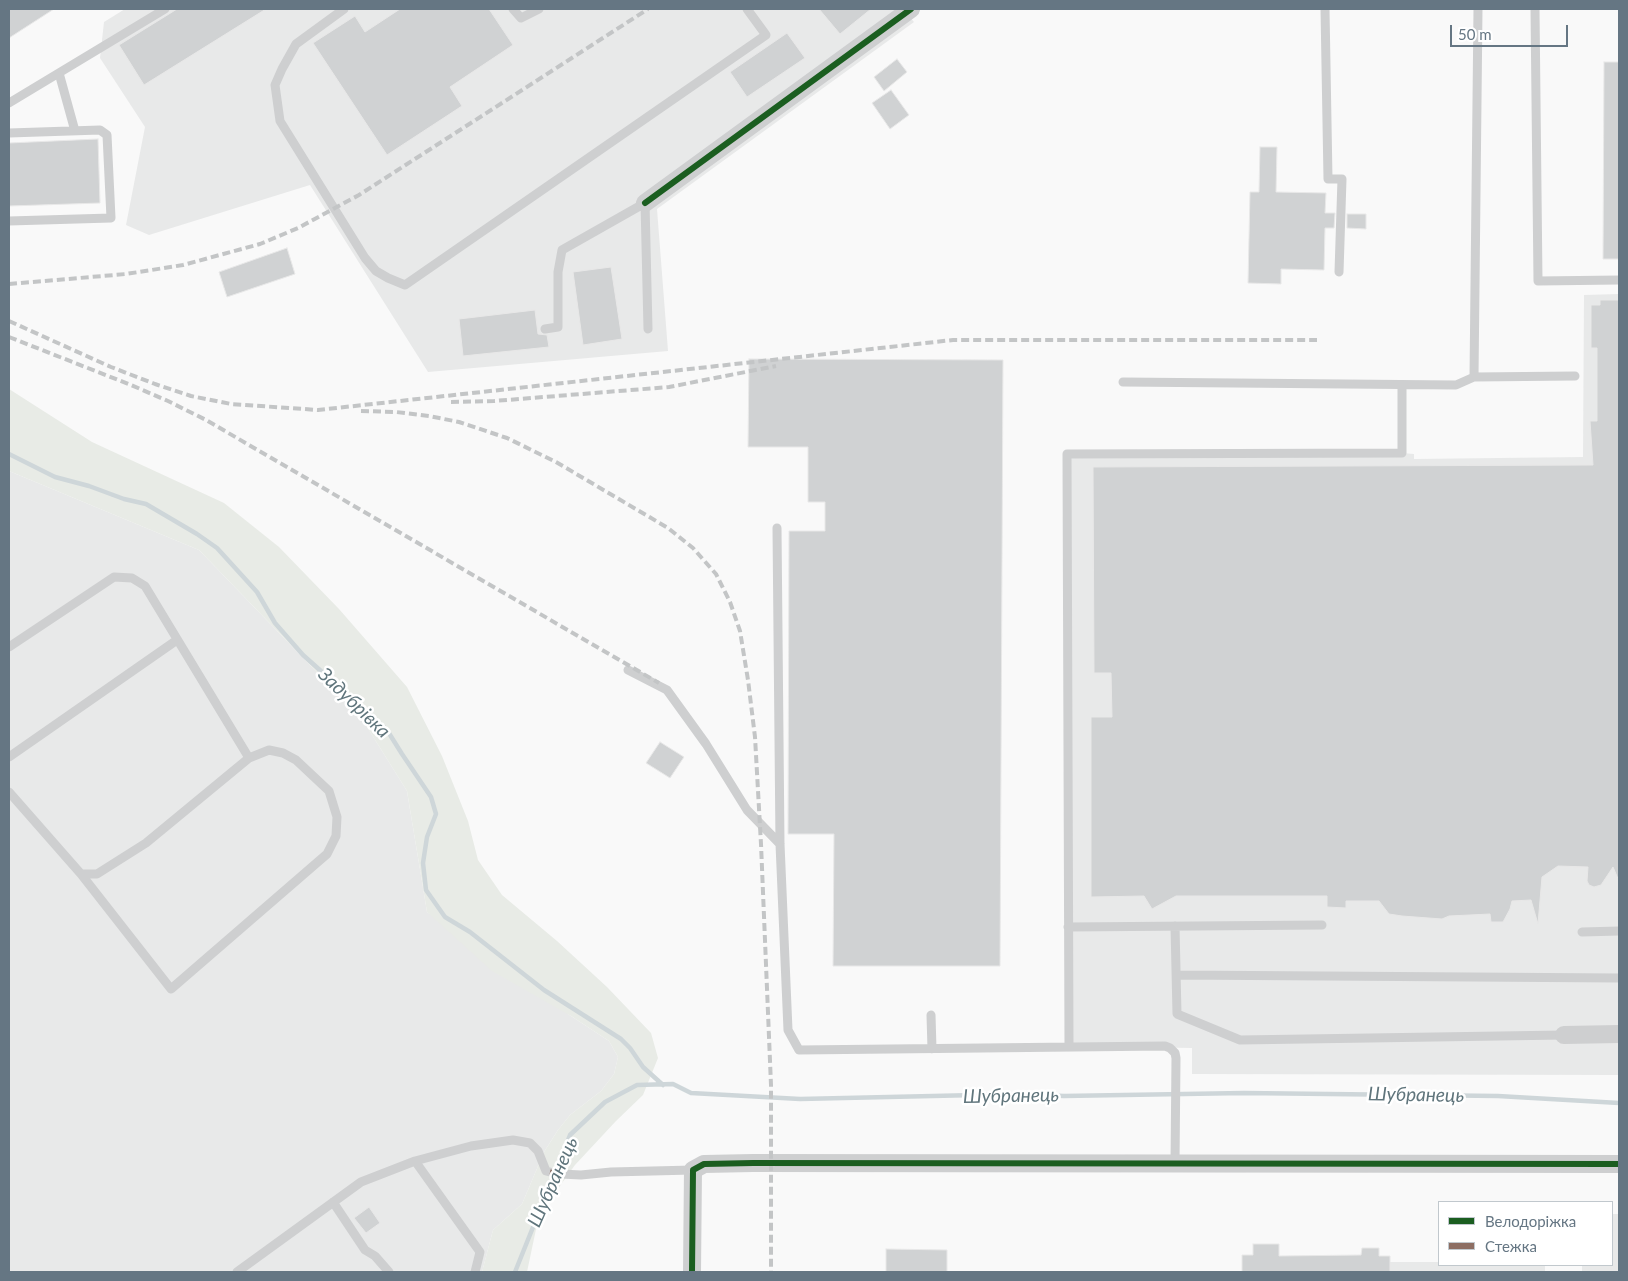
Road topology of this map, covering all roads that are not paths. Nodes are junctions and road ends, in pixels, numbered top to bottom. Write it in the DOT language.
graph roads {
  1 [pos="165,9"];
  2 [pos="344,9"];
  3 [pos="513,9"];
  4 [pos="539,9"];
  5 [pos="747,9"];
  6 [pos="910,9"];
  7 [pos="1325,9"];
  8 [pos="1478,9"];
  9 [pos="1535,9"];
  10 [pos="59,73"];
  11 [pos="9,103"];
  12 [pos="75,131"];
  13 [pos="9,133"];
  14 [pos="645,202"];
  15 [pos="9,221"];
  16 [pos="1340,272"];
  17 [pos="1619,280"];
  18 [pos="545,329"];
  19 [pos="648,329"];
  20 [pos="1574,376"];
  21 [pos="1474,377"];
  22 [pos="1123,382"];
  23 [pos="1402,385"];
  24 [pos="777,528"];
  25 [pos="177,640"];
  26 [pos="9,647"];
  27 [pos="628,670"];
  28 [pos="9,757"];
  29 [pos="249,758"];
  30 [pos="9,792"];
  31 [pos="780,844"];
  32 [pos="81,874"];
  33 [pos="1322,925"];
  34 [pos="1175,926"];
  35 [pos="1068,927"];
  36 [pos="1619,931"];
  37 [pos="1582,932"];
  38 [pos="1176,975"];
  39 [pos="1619,978"];
  40 [pos="931,1014"];
  41 [pos="1564,1034"];
  42 [pos="1619,1034"];
  43 [pos="1069,1046"];
  44 [pos="932,1049"];
  45 [pos="415,1160"];
  46 [pos="1175,1164"];
  47 [pos="1619,1164"];
  48 [pos="693,1170"];
  49 [pos="550,1172"];
  50 [pos="561,1174"];
  51 [pos="333,1202"];
  52 [pos="237,1272"];
  53 [pos="389,1272"];
  54 [pos="475,1272"];
  55 [pos="692,1272"];
  1 -- 10 [label="lane"];
  2 -- 5 [label="lane"];
  3 -- 4 [label="lane"];
  6 -- 14 [label="street"];
  7 -- 16 [label="lane"];
  8 -- 21 [label="lane"];
  9 -- 17 [label="lane"];
  10 -- 11 [label="lane"];
  10 -- 12 [label="lane"];
  12 -- 13 [label="lane"];
  12 -- 15 [label="lane"];
  14 -- 18 [label="lane"];
  14 -- 19 [label="lane"];
  20 -- 21 [label="lane"];
  21 -- 23 [label="lane"];
  22 -- 23 [label="lane"];
  23 -- 35 [label="lane"];
  24 -- 31 [label="lane"];
  25 -- 26 [label="lane"];
  25 -- 28 [label="lane"];
  25 -- 29 [label="lane"];
  27 -- 31 [label="lane"];
  29 -- 32 [label="lane"];
  29 -- 32 [label="lane"];
  30 -- 32 [label="lane"];
  31 -- 44 [label="lane"];
  33 -- 34 [label="lane"];
  34 -- 35 [label="lane"];
  34 -- 38 [label="lane"];
  35 -- 43 [label="lane"];
  36 -- 37 [label="lane"];
  38 -- 39 [label="lane"];
  38 -- 41 [label="lane"];
  40 -- 44 [label="lane"];
  41 -- 42 [label="street"];
  43 -- 44 [label="lane"];
  43 -- 46 [label="lane"];
  45 -- 49 [label="lane"];
  45 -- 51 [label="lane"];
  45 -- 54 [label="lane"];
  46 -- 47 [label="street"];
  46 -- 48 [label="street"];
  48 -- 50 [label="lane"];
  48 -- 55 [label="street"];
  51 -- 52 [label="lane"];
  51 -- 53 [label="lane"];
}
